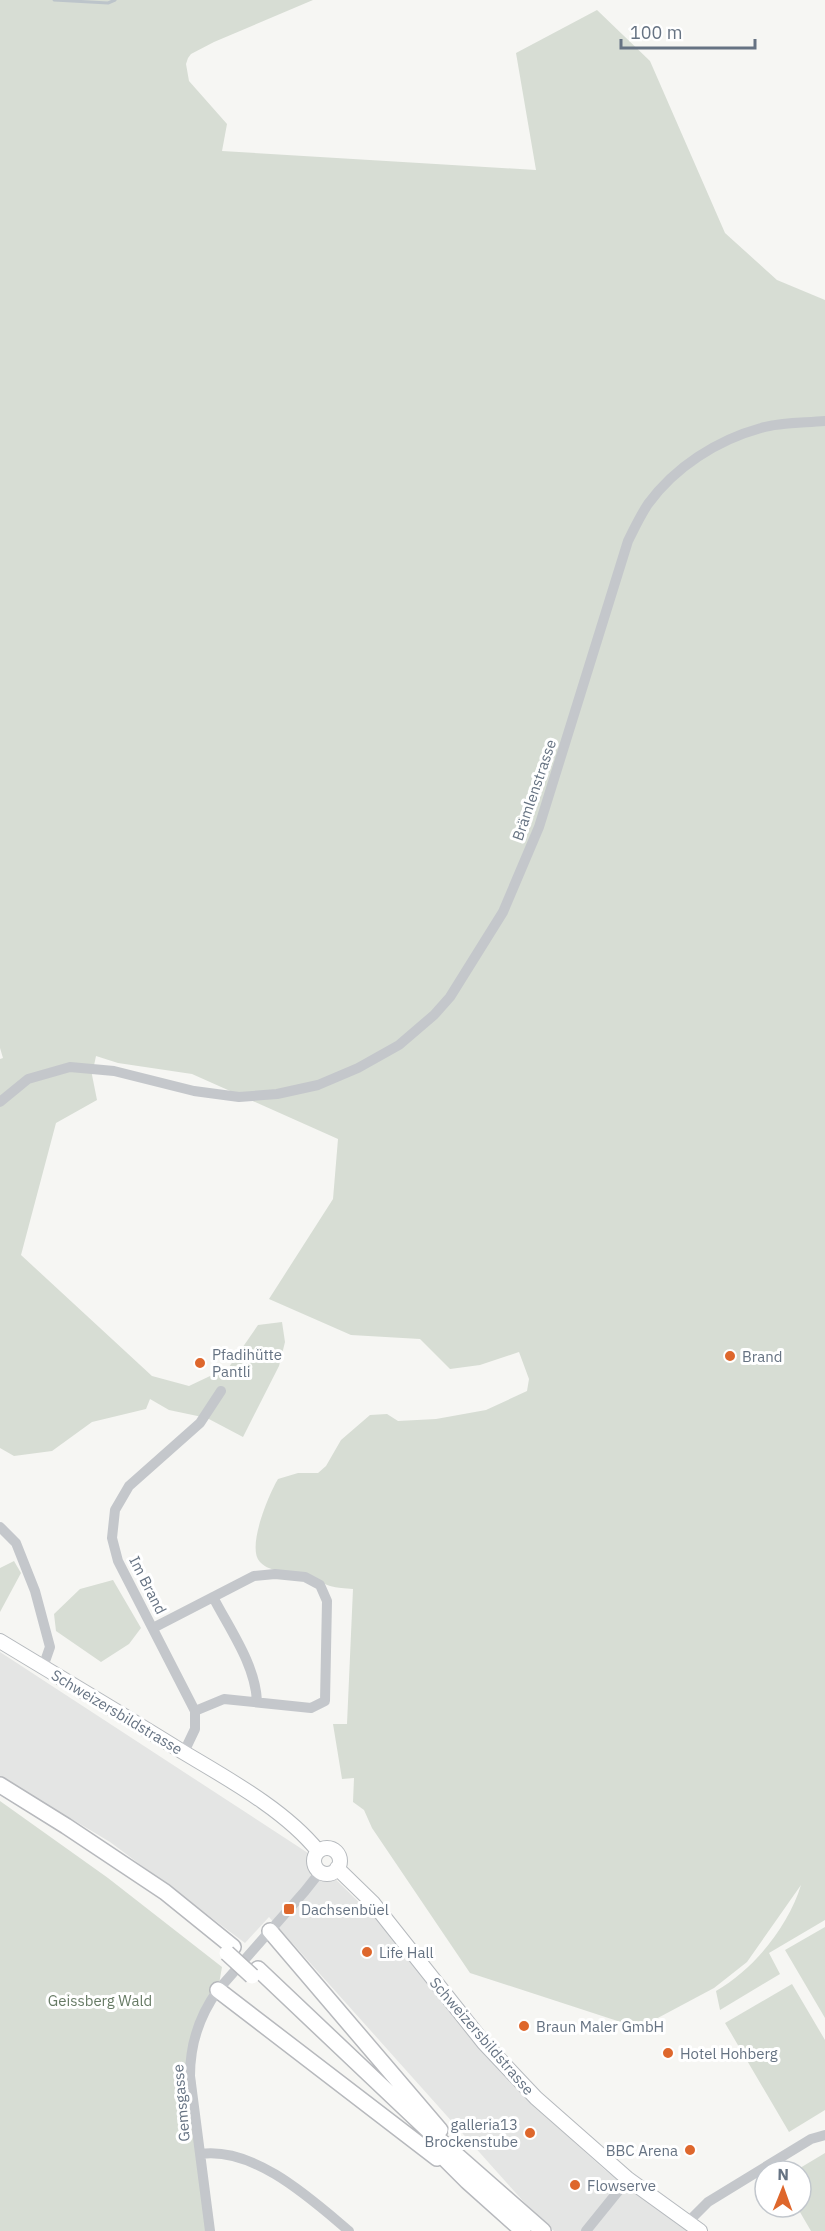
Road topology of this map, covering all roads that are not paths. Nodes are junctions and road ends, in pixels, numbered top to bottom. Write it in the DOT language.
graph roads {
  1 [pos="825,421"];
  2 [pos="0,1102"];
  3 [pos="221,1391"];
  4 [pos="0,1527"];
  5 [pos="213,1597"];
  6 [pos="153,1628"];
  7 [pos="0,1641"];
  8 [pos="43,1667"];
  9 [pos="257,1701"];
  10 [pos="195,1711"];
  11 [pos="184,1752"];
  12 [pos="0,1785"];
  13 [pos="318,1851"];
  14 [pos="337,1868"];
  15 [pos="320,1872"];
  16 [pos="270,1931"];
  17 [pos="218,1990"];
  18 [pos="825,2135"];
  19 [pos="201,2154"];
  20 [pos="473,2178"];
  21 [pos="628,2179"];
  22 [pos="688,2222"];
  23 [pos="210,2231"];
  24 [pos="349,2231"];
  25 [pos="523,2231"];
  26 [pos="543,2231"];
  27 [pos="586,2231"];
  28 [pos="700,2231"];
  1 -- 2 [label="street, Brämlenstrasse"];
  3 -- 6 [label="street, Im Brand"];
  4 -- 8 [label="street"];
  5 -- 6 [label="street"];
  5 -- 9 [label="street"];
  5 -- 9 [label="street"];
  6 -- 10 [label="street, Im Brand"];
  7 -- 8 [label="main road, Schweizersbildstrasse"];
  8 -- 11 [label="main road, Schweizersbildstrasse"];
  9 -- 10 [label="street"];
  10 -- 11 [label="street"];
  11 -- 13 [label="main road, Schweizersbildstrasse"];
  12 -- 20 [label="highway"];
  13 -- 14 [label="main road"];
  13 -- 15 [label="main road"];
  14 -- 15 [label="main road"];
  14 -- 21 [label="main road, Schweizersbildstrasse"];
  15 -- 16 [label="street, Gemsgasse"];
  16 -- 17 [label="street, Gemsgasse"];
  16 -- 20 [label="highway"];
  17 -- 19 [label="street, Gemsgasse"];
  17 -- 20 [label="highway"];
  18 -- 22 [label="street"];
  19 -- 23 [label="street, Gemsgasse"];
  19 -- 24 [label="street"];
  20 -- 25 [label="highway"];
  20 -- 26 [label="highway"];
  21 -- 22 [label="main road, Schweizersbildstrasse"];
  21 -- 27 [label="street"];
  22 -- 28 [label="main road, Schweizersbildstrasse"];
}
